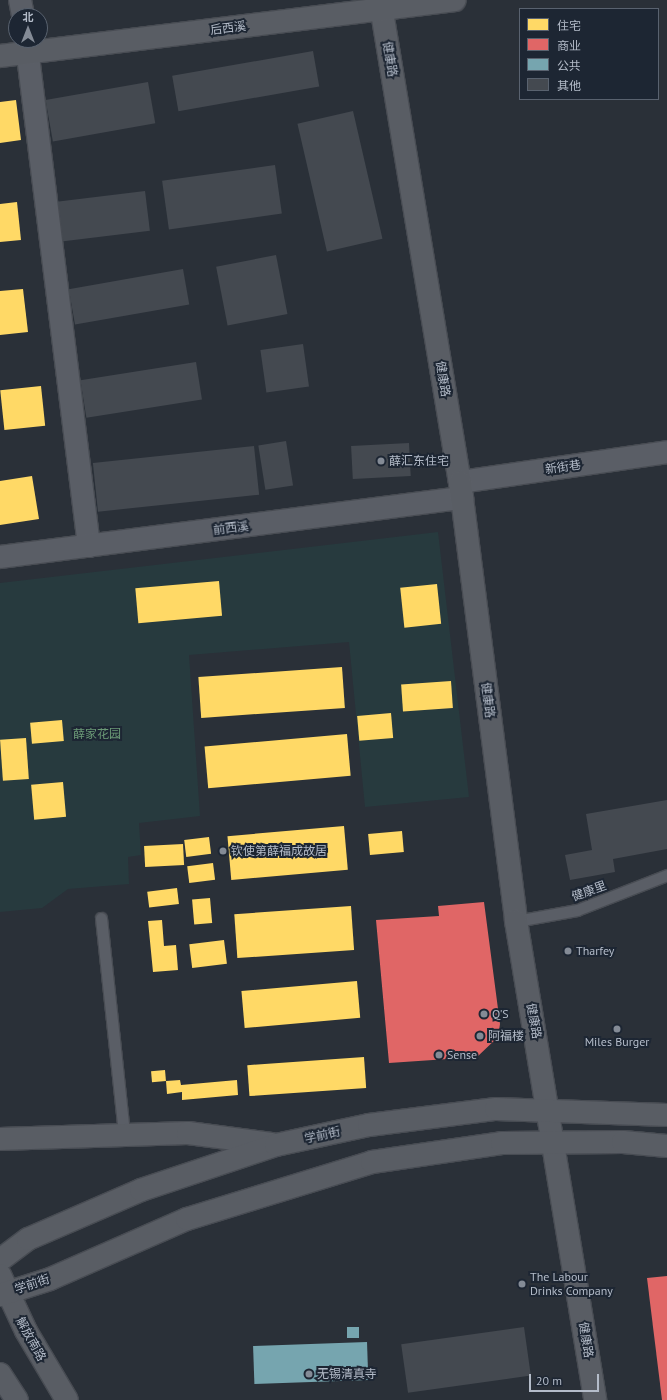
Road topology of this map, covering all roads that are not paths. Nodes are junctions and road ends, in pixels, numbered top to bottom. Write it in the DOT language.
graph roads {
  1 [pos="455,0"];
  2 [pos="381,5"];
  3 [pos="48,44"];
  4 [pos="22,48"];
  5 [pos="27,48"];
  6 [pos="0,56"];
  7 [pos="667,452"];
  8 [pos="461,490"];
  9 [pos="89,546"];
  10 [pos="0,557"];
  11 [pos="667,875"];
  12 [pos="100,918"];
  13 [pos="516,921"];
  14 [pos="549,1110"];
  15 [pos="667,1115"];
  16 [pos="124,1135"];
  17 [pos="0,1139"];
  18 [pos="554,1142"];
  19 [pos="276,1145"];
  20 [pos="667,1146"];
  21 [pos="0,1260"];
  22 [pos="3,1288"];
  23 [pos="0,1374"];
  24 [pos="17,1400"];
  25 [pos="67,1400"];
  26 [pos="595,1400"];
  1 -- 2 [label="street, 后西溪"];
  2 -- 3 [label="street, 后西溪"];
  2 -- 8 [label="street, 健康路"];
  4 -- 6 [label="street, 后西溪"];
  5 -- 9 [label="street"];
  7 -- 8 [label="street, 新街巷"];
  8 -- 9 [label="street, 前西溪"];
  8 -- 13 [label="street, 健康路"];
  9 -- 10 [label="street, 前西溪"];
  11 -- 13 [label="lane, 健康里"];
  12 -- 16 [label="lane"];
  13 -- 14 [label="street, 健康路"];
  14 -- 15 [label="street, 学前街"];
  14 -- 18 [label="street, 健康路"];
  14 -- 19 [label="street, 学前街"];
  16 -- 17 [label="street"];
  16 -- 19 [label="street"];
  18 -- 20 [label="street, 学前街"];
  18 -- 22 [label="street, 学前街"];
  18 -- 26 [label="street, 健康路"];
  19 -- 21 [label="street, 学前街"];
  22 -- 25 [label="street, 解放南路"];
  23 -- 24 [label="street"];
}
